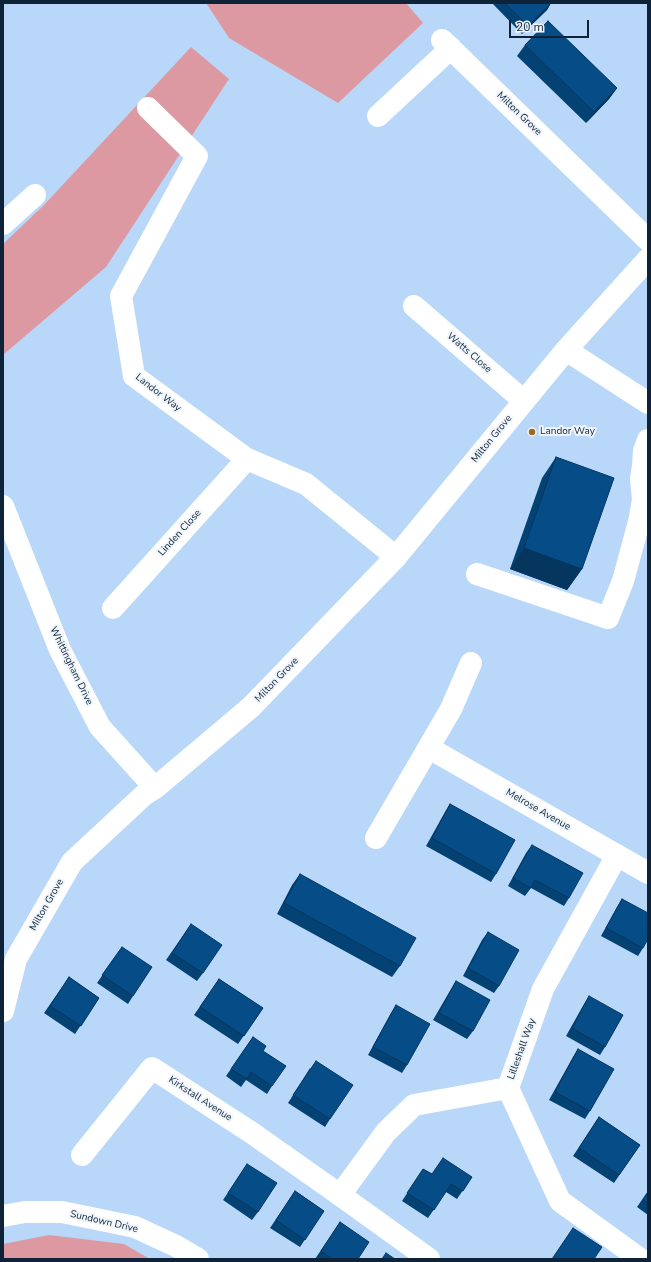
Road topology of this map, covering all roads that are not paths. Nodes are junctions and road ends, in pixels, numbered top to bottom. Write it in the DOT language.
graph roads {
  1 [pos="148,108"];
  2 [pos="378,116"];
  3 [pos="35,195"];
  4 [pos="3,224"];
  5 [pos="648,240"];
  6 [pos="648,259"];
  7 [pos="414,306"];
  8 [pos="566,350"];
  9 [pos="524,401"];
  10 [pos="648,403"];
  11 [pos="648,440"];
  12 [pos="247,459"];
  13 [pos="3,506"];
  14 [pos="396,557"];
  15 [pos="477,574"];
  16 [pos="113,608"];
  17 [pos="471,663"];
  18 [pos="429,748"];
  19 [pos="155,788"];
  20 [pos="376,838"];
  21 [pos="617,855"];
  22 [pos="648,873"];
  23 [pos="3,1011"];
  24 [pos="508,1088"];
  25 [pos="82,1155"];
  26 [pos="340,1195"];
  27 [pos="3,1216"];
  28 [pos="198,1259"];
  29 [pos="429,1259"];
  30 [pos="640,1259"];
  1 -- 12 [label="street, Landor Way"];
  2 -- 5 [label="street, Milton Grove"];
  3 -- 4 [label="street"];
  6 -- 8 [label="street, Milton Grove"];
  7 -- 9 [label="street, Watts Close"];
  8 -- 9 [label="street, Milton Grove"];
  8 -- 10 [label="street"];
  9 -- 14 [label="street, Milton Grove"];
  11 -- 15 [label="street"];
  12 -- 14 [label="street, Landor Way"];
  12 -- 16 [label="street, Linden Close"];
  13 -- 19 [label="street, Whittingham Drive"];
  14 -- 19 [label="street, Milton Grove"];
  17 -- 18 [label="street"];
  18 -- 20 [label="street"];
  18 -- 21 [label="street, Melrose Avenue"];
  19 -- 23 [label="street, Milton Grove"];
  21 -- 22 [label="street, Melrose Avenue"];
  21 -- 24 [label="street, Lilleshall Way"];
  24 -- 26 [label="street"];
  24 -- 30 [label="street, Lilleshall Way"];
  25 -- 26 [label="street, Kirkstall Avenue"];
  26 -- 29 [label="street, Kirkstall Avenue"];
  27 -- 28 [label="street, Sundown Drive"];
}
